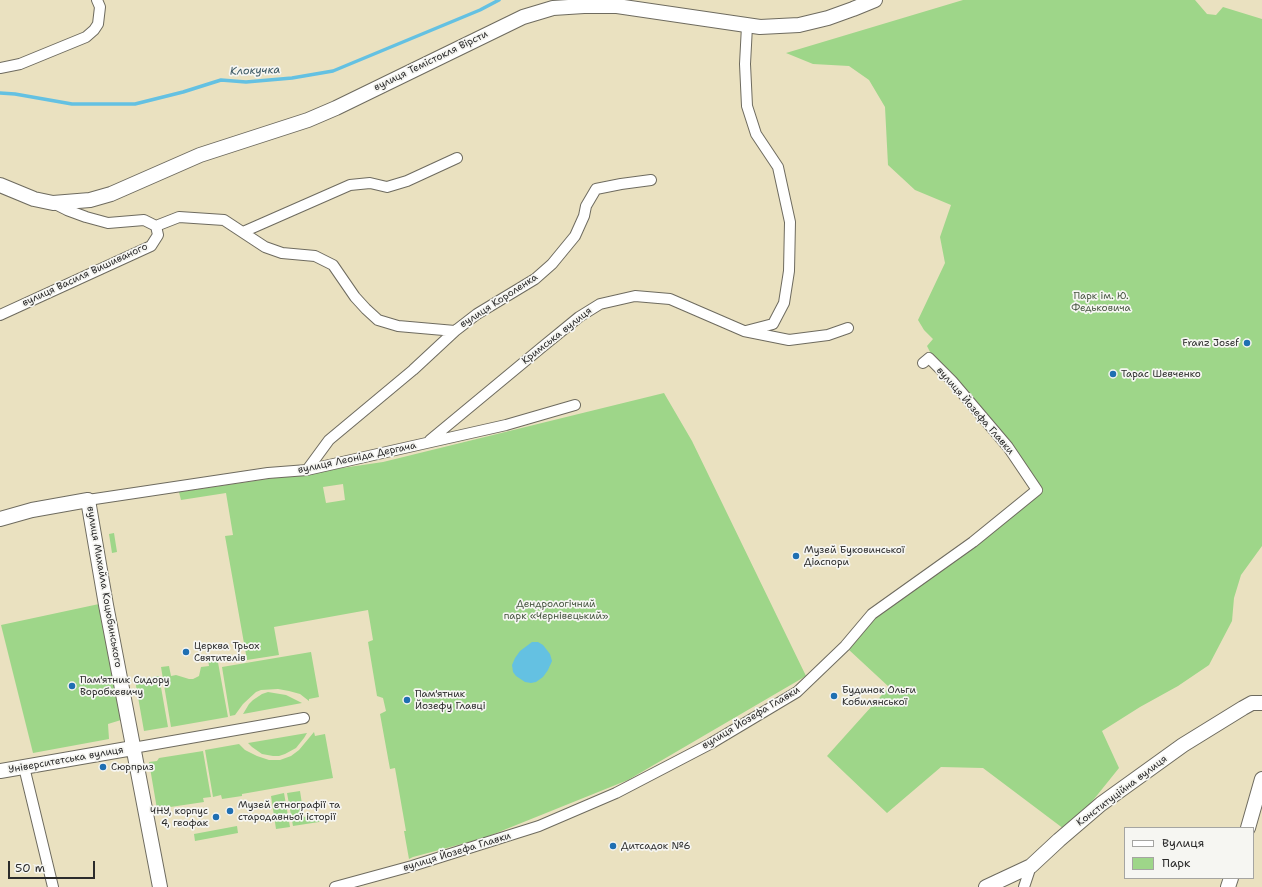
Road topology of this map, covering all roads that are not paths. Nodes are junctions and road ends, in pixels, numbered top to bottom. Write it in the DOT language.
graph roads {
  1 [pos="97,0"];
  2 [pos="875,0"];
  3 [pos="747,26"];
  4 [pos="0,68"];
  5 [pos="457,158"];
  6 [pos="651,180"];
  7 [pos="0,185"];
  8 [pos="53,203"];
  9 [pos="156,226"];
  10 [pos="243,232"];
  11 [pos="0,315"];
  12 [pos="848,328"];
  13 [pos="455,331"];
  14 [pos="744,331"];
  15 [pos="923,363"];
  16 [pos="575,405"];
  17 [pos="428,443"];
  18 [pos="308,470"];
  19 [pos="88,500"];
  20 [pos="0,519"];
  21 [pos="1262,703"];
  22 [pos="304,718"];
  23 [pos="133,748"];
  24 [pos="24,767"];
  25 [pos="0,771"];
  26 [pos="1262,779"];
  27 [pos="1248,827"];
  28 [pos="1031,866"];
  29 [pos="53,887"];
  30 [pos="160,887"];
  31 [pos="335,887"];
  32 [pos="986,887"];
  33 [pos="1024,887"];
  1 -- 4 [label="street"];
  2 -- 3 [label="street, вулиця Темістокля Вірсти"];
  3 -- 8 [label="street, вулиця Темістокля Вірсти"];
  3 -- 14 [label="street"];
  5 -- 10 [label="street"];
  6 -- 13 [label="street, вулиця Короленка"];
  7 -- 8 [label="street, вулиця Темістокля Вірсти"];
  8 -- 9 [label="street"];
  9 -- 10 [label="street"];
  9 -- 11 [label="street, вулиця Василя Вишиваного"];
  10 -- 13 [label="street"];
  12 -- 14 [label="street, Кримська вулиця"];
  13 -- 18 [label="street, вулиця Короленка"];
  14 -- 17 [label="street, Кримська вулиця"];
  15 -- 31 [label="street, вулиця Йозефа Главки"];
  16 -- 17 [label="street, вулиця Леоніда Дергача"];
  17 -- 18 [label="street, вулиця Леоніда Дергача"];
  18 -- 19 [label="street, вулиця Леоніда Дергача"];
  19 -- 20 [label="street"];
  19 -- 23 [label="street, вулиця Михайла Коцюбинського"];
  21 -- 28 [label="street, Конституційна вулиця"];
  22 -- 23 [label="street"];
  23 -- 24 [label="street, Університетська вулиця"];
  23 -- 30 [label="street, вулиця Михайла Коцюбинського"];
  24 -- 25 [label="street, Університетська вулиця"];
  24 -- 29 [label="street"];
  26 -- 27 [label="street"];
  28 -- 32 [label="street, Конституційна вулиця"];
  28 -- 33 [label="street"];
}
